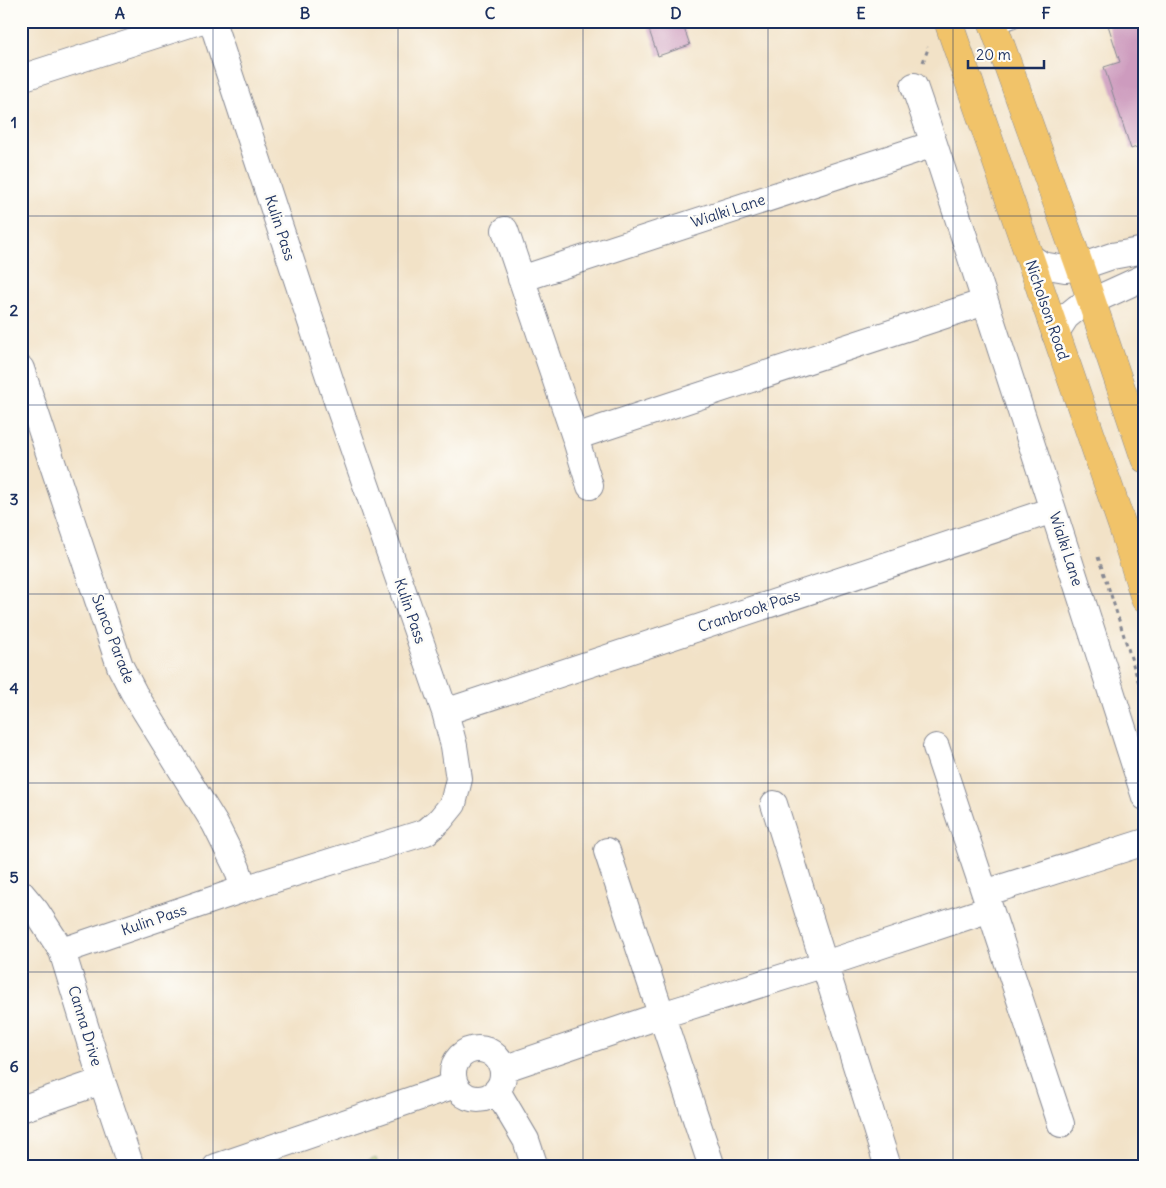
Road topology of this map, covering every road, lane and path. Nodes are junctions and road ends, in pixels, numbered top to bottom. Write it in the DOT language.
graph roads {
  1 [pos="199,21"];
  2 [pos="212,21"];
  3 [pos="948,21"];
  4 [pos="1000,23"];
  5 [pos="925,40"];
  6 [pos="21,78"];
  7 [pos="914,86"];
  8 [pos="934,144"];
  9 [pos="505,230"];
  10 [pos="1145,250"];
  11 [pos="1030,257"];
  12 [pos="1080,267"];
  13 [pos="1145,277"];
  14 [pos="521,279"];
  15 [pos="1092,301"];
  16 [pos="985,302"];
  17 [pos="1055,334"];
  18 [pos="21,369"];
  19 [pos="575,437"];
  20 [pos="1145,458"];
  21 [pos="590,486"];
  22 [pos="1054,510"];
  23 [pos="1145,599"];
  24 [pos="445,712"];
  25 [pos="936,748"];
  26 [pos="1145,797"];
  27 [pos="774,804"];
  28 [pos="1145,842"];
  29 [pos="608,851"];
  30 [pos="244,889"];
  31 [pos="21,893"];
  32 [pos="988,901"];
  33 [pos="62,951"];
  34 [pos="825,964"];
  35 [pos="662,1015"];
  36 [pos="500,1080"];
  37 [pos="102,1082"];
  38 [pos="455,1085"];
  39 [pos="21,1109"];
  40 [pos="1061,1124"];
  41 [pos="131,1167"];
  42 [pos="216,1167"];
  43 [pos="535,1167"];
  44 [pos="712,1167"];
  45 [pos="888,1167"];
  1 -- 6 [label="street"];
  2 -- 24 [label="street, Kulin Pass"];
  3 -- 11 [label="main road, Nicholson Road"];
  4 -- 12 [label="main road"];
  5 -- 7 [label="path"];
  7 -- 8 [label="street, Wialki Lane"];
  8 -- 14 [label="street, Wialki Lane"];
  8 -- 16 [label="street, Wialki Lane"];
  9 -- 14 [label="street"];
  10 -- 12 [label="street"];
  11 -- 12 [label="street"];
  11 -- 17 [label="main road, Nicholson Road"];
  12 -- 15 [label="main road"];
  13 -- 15 [label="street"];
  14 -- 19 [label="street"];
  15 -- 17 [label="street"];
  15 -- 20 [label="main road"];
  16 -- 19 [label="street"];
  16 -- 22 [label="street, Wialki Lane"];
  17 -- 23 [label="main road, Nicholson Road"];
  18 -- 30 [label="street, Sunco Parade"];
  19 -- 21 [label="street"];
  22 -- 24 [label="street, Cranbrook Pass"];
  22 -- 26 [label="street, Wialki Lane"];
  24 -- 30 [label="street, Kulin Pass"];
  25 -- 32 [label="street"];
  27 -- 34 [label="street"];
  28 -- 32 [label="street"];
  29 -- 35 [label="street"];
  30 -- 33 [label="street, Kulin Pass"];
  31 -- 33 [label="street, Canna Drive"];
  32 -- 34 [label="street"];
  32 -- 40 [label="street"];
  33 -- 37 [label="street, Canna Drive"];
  34 -- 35 [label="street"];
  34 -- 45 [label="street"];
  35 -- 36 [label="street"];
  35 -- 44 [label="street"];
  36 -- 38 [label="street"];
  36 -- 38 [label="street"];
  36 -- 43 [label="street"];
  37 -- 39 [label="street"];
  37 -- 41 [label="street, Canna Drive"];
  38 -- 42 [label="street"];
}
